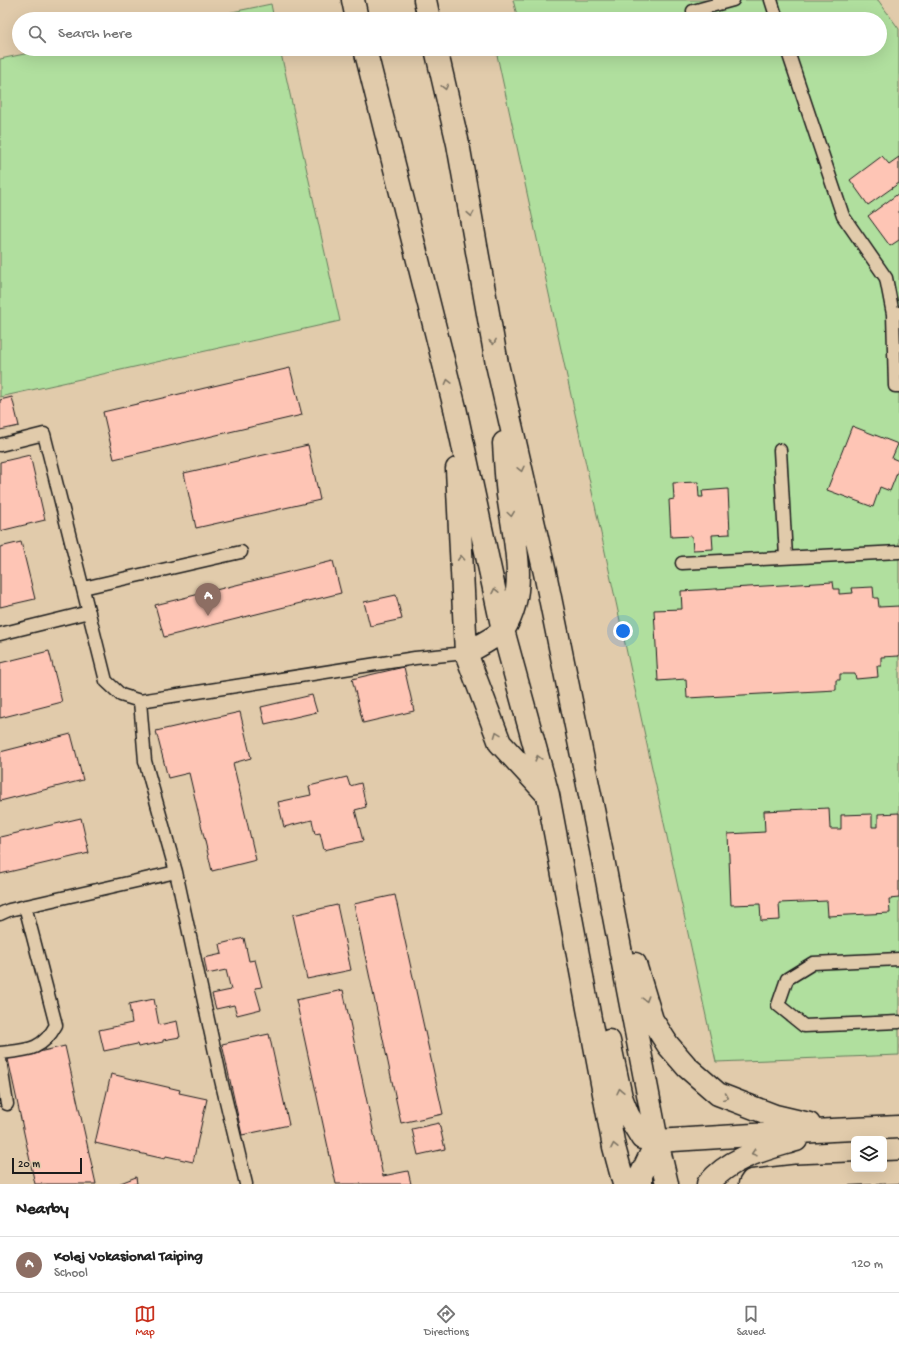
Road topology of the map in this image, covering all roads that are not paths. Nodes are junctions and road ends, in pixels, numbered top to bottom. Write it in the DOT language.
graph roads {
  1 [pos="353,0"];
  2 [pos="425,0"];
  3 [pos="733,0"];
  4 [pos="771,0"];
  5 [pos="693,11"];
  6 [pos="356,12"];
  7 [pos="428,12"];
  8 [pos="775,12"];
  9 [pos="367,56"];
  10 [pos="438,56"];
  11 [pos="789,56"];
  12 [pos="896,314"];
  13 [pos="497,364"];
  14 [pos="899,386"];
  15 [pos="455,408"];
  16 [pos="0,444"];
  17 [pos="780,450"];
  18 [pos="241,552"];
  19 [pos="899,552"];
  20 [pos="786,557"];
  21 [pos="682,563"];
  22 [pos="83,588"];
  23 [pos="89,612"];
  24 [pos="503,630"];
  25 [pos="0,634"];
  26 [pos="466,653"];
  27 [pos="140,701"];
  28 [pos="548,796"];
  29 [pos="602,854"];
  30 [pos="176,872"];
  31 [pos="25,906"];
  32 [pos="0,914"];
  33 [pos="899,959"];
  34 [pos="899,1022"];
  35 [pos="0,1053"];
  36 [pos="0,1060"];
  37 [pos="7,1104"];
  38 [pos="899,1127"];
  39 [pos="832,1130"];
  40 [pos="657,1141"];
  41 [pos="899,1172"];
  42 [pos="246,1184"];
  43 [pos="624,1184"];
  44 [pos="641,1184"];
  45 [pos="667,1184"];
  46 [pos="708,1184"];
  47 [pos="750,1184"];
  1 -- 6 [label="main road"];
  2 -- 7 [label="main road"];
  3 -- 5 [label="lane"];
  4 -- 8 [label="lane"];
  15 -- 9 [label="main road, one-way"];
  10 -- 13 [label="main road, one-way"];
  11 -- 12 [label="lane"];
  12 -- 14 [label="lane"];
  13 -- 24 [label="main road, one-way"];
  13 -- 29 [label="main road, one-way"];
  24 -- 15 [label="main road, one-way"];
  26 -- 15 [label="main road, one-way"];
  16 -- 22 [label="lane"];
  17 -- 20 [label="lane"];
  18 -- 22 [label="lane"];
  19 -- 20 [label="lane"];
  20 -- 21 [label="lane"];
  22 -- 23 [label="lane"];
  23 -- 25 [label="lane"];
  23 -- 27 [label="lane"];
  24 -- 26 [label="main road"];
  28 -- 24 [label="main road, one-way"];
  26 -- 27 [label="lane"];
  28 -- 26 [label="main road, one-way"];
  27 -- 30 [label="lane"];
  40 -- 28 [label="main road, one-way"];
  43 -- 28 [label="main road, one-way"];
  29 -- 39 [label="main road, one-way"];
  29 -- 40 [label="main road"];
  30 -- 31 [label="lane"];
  30 -- 42 [label="lane"];
  31 -- 32 [label="lane"];
  31 -- 35 [label="lane"];
  33 -- 34 [label="lane"];
  36 -- 37 [label="lane"];
  38 -- 39 [label="main road"];
  39 -- 40 [label="main road"];
  39 -- 46 [label="main road, one-way"];
  40 -- 44 [label="main road"];
  40 -- 45 [label="main road"];
  41 -- 47 [label="main road"];
}
